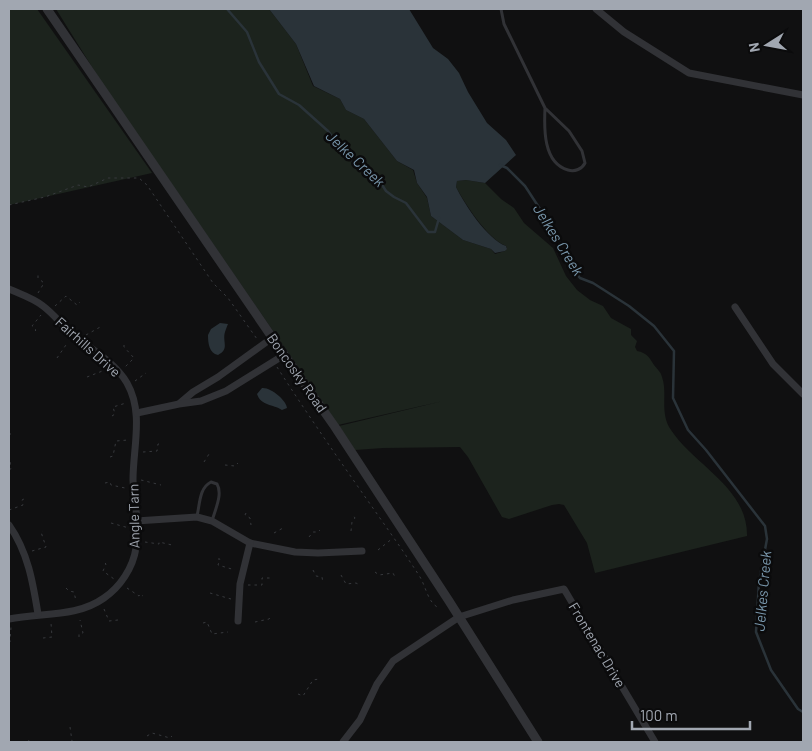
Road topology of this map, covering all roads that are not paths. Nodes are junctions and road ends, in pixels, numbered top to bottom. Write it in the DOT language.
graph roads {
  1 [pos="47,9"];
  2 [pos="501,9"];
  3 [pos="596,9"];
  4 [pos="803,95"];
  5 [pos="545,108"];
  6 [pos="9,289"];
  7 [pos="735,307"];
  8 [pos="272,338"];
  9 [pos="284,355"];
  10 [pos="803,394"];
  11 [pos="180,404"];
  12 [pos="137,413"];
  13 [pos="197,517"];
  14 [pos="136,521"];
  15 [pos="212,522"];
  16 [pos="9,525"];
  17 [pos="250,543"];
  18 [pos="362,551"];
  19 [pos="38,614"];
  20 [pos="459,617"];
  21 [pos="238,620"];
  22 [pos="10,623"];
  23 [pos="344,742"];
  24 [pos="538,742"];
  25 [pos="655,742"];
  1 -- 8 [label="street, Boncosky Road"];
  2 -- 5 [label="lane"];
  3 -- 4 [label="street"];
  5 -- 5 [label="lane"];
  6 -- 12 [label="street, Fairhills Drive"];
  7 -- 10 [label="street"];
  8 -- 9 [label="street, Boncosky Road"];
  8 -- 11 [label="street"];
  9 -- 11 [label="street"];
  9 -- 20 [label="street, Boncosky Road"];
  11 -- 12 [label="street"];
  12 -- 14 [label="street, Angle Tarn"];
  13 -- 14 [label="street"];
  13 -- 15 [label="street"];
  13 -- 15 [label="lane"];
  14 -- 19 [label="street, Angle Tarn"];
  15 -- 17 [label="street"];
  16 -- 19 [label="street"];
  17 -- 18 [label="street"];
  17 -- 21 [label="street"];
  19 -- 22 [label="street, Angle Tarn"];
  20 -- 23 [label="street"];
  20 -- 24 [label="street, Boncosky Road"];
  20 -- 25 [label="street, Frontenac Drive"];
}
